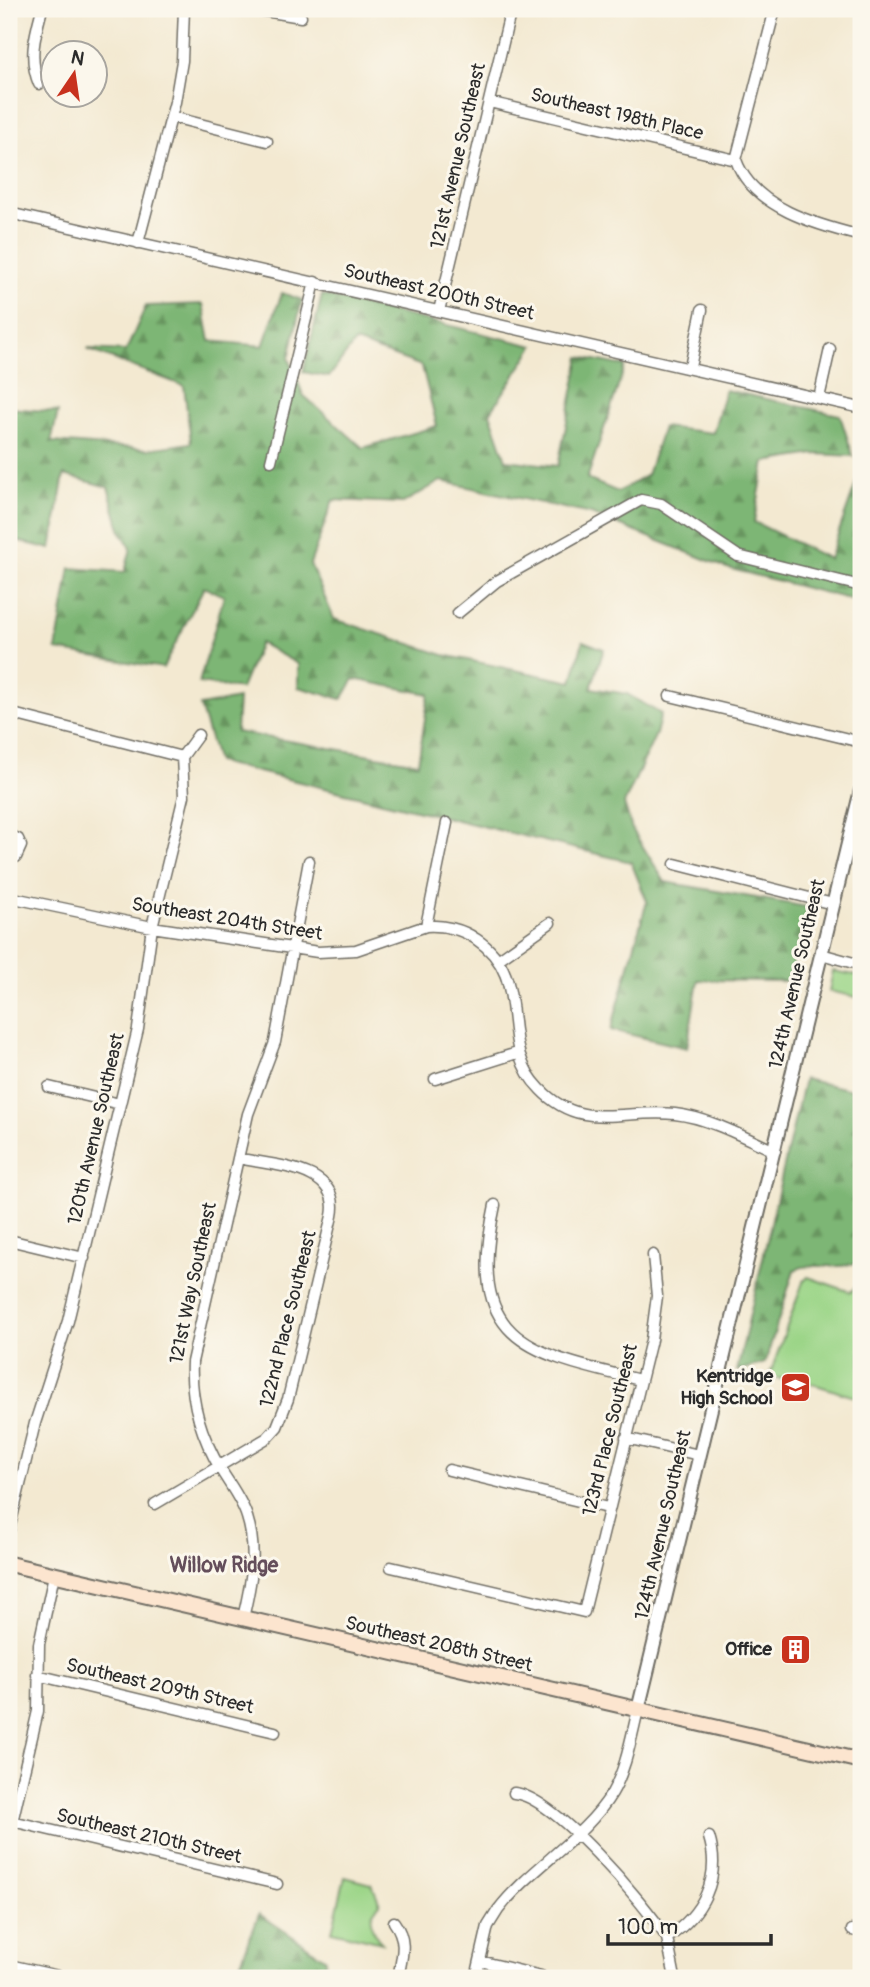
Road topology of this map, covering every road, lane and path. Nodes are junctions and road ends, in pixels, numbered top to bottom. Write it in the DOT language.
graph roads {
  1 [pos="42,9"];
  2 [pos="184,9"];
  3 [pos="253,9"];
  4 [pos="511,9"];
  5 [pos="775,9"];
  6 [pos="301,17"];
  7 [pos="38,81"];
  8 [pos="489,102"];
  9 [pos="172,117"];
  10 [pos="267,141"];
  11 [pos="736,160"];
  12 [pos="9,213"];
  13 [pos="861,236"];
  14 [pos="138,243"];
  15 [pos="315,282"];
  16 [pos="702,310"];
  17 [pos="439,311"];
  18 [pos="830,349"];
  19 [pos="690,367"];
  20 [pos="819,398"];
  21 [pos="861,408"];
  22 [pos="271,461"];
  23 [pos="861,586"];
  24 [pos="458,613"];
  25 [pos="670,696"];
  26 [pos="9,713"];
  27 [pos="198,735"];
  28 [pos="861,742"];
  29 [pos="182,757"];
  30 [pos="861,790"];
  31 [pos="447,823"];
  32 [pos="857,823"];
  33 [pos="9,835"];
  34 [pos="9,860"];
  35 [pos="309,861"];
  36 [pos="675,864"];
  37 [pos="9,900"];
  38 [pos="833,904"];
  39 [pos="550,923"];
  40 [pos="426,926"];
  41 [pos="152,927"];
  42 [pos="293,949"];
  43 [pos="821,954"];
  44 [pos="499,959"];
  45 [pos="861,964"];
  46 [pos="517,1054"];
  47 [pos="435,1079"];
  48 [pos="49,1087"];
  49 [pos="120,1104"];
  50 [pos="775,1151"];
  51 [pos="238,1158"];
  52 [pos="495,1205"];
  53 [pos="9,1240"];
  54 [pos="653,1255"];
  55 [pos="83,1258"];
  56 [pos="640,1380"];
  57 [pos="626,1438"];
  58 [pos="699,1455"];
  59 [pos="218,1466"];
  60 [pos="449,1470"];
  61 [pos="155,1504"];
  62 [pos="608,1508"];
  63 [pos="9,1530"];
  64 [pos="9,1564"];
  65 [pos="391,1567"];
  66 [pos="54,1575"];
  67 [pos="243,1618"];
  68 [pos="37,1675"];
  69 [pos="638,1710"];
  70 [pos="275,1732"];
  71 [pos="861,1760"];
  72 [pos="514,1793"];
  73 [pos="12,1821"];
  74 [pos="575,1832"];
  75 [pos="9,1835"];
  76 [pos="709,1837"];
  77 [pos="277,1884"];
  78 [pos="394,1922"];
  79 [pos="667,1938"];
  80 [pos="480,1961"];
  81 [pos="9,1965"];
  82 [pos="541,1976"];
  83 [pos="67,1978"];
  84 [pos="398,1978"];
  85 [pos="476,1978"];
  86 [pos="675,1978"];
  1 -- 7 [label="street"];
  2 -- 9 [label="street"];
  3 -- 6 [label="street"];
  4 -- 8 [label="street, 121st Avenue Southeast"];
  5 -- 11 [label="street"];
  8 -- 11 [label="street, Southeast 198th Place"];
  8 -- 17 [label="street, 121st Avenue Southeast"];
  9 -- 10 [label="street"];
  9 -- 14 [label="street"];
  11 -- 13 [label="street"];
  12 -- 14 [label="street, Southeast 200th Street"];
  14 -- 15 [label="street, Southeast 200th Street"];
  15 -- 17 [label="street, Southeast 200th Street"];
  15 -- 22 [label="street"];
  16 -- 19 [label="street"];
  17 -- 19 [label="street, Southeast 200th Street"];
  18 -- 20 [label="street"];
  19 -- 20 [label="street, Southeast 200th Street"];
  20 -- 21 [label="street, Southeast 200th Street"];
  23 -- 24 [label="street"];
  25 -- 28 [label="street"];
  26 -- 29 [label="street"];
  27 -- 29 [label="street"];
  29 -- 41 [label="street, 120th Avenue Southeast"];
  30 -- 32 [label="street, 124th Avenue Southeast"];
  31 -- 40 [label="street"];
  32 -- 38 [label="street, 124th Avenue Southeast"];
  33 -- 34 [label="street"];
  35 -- 42 [label="street, 121st Way Southeast"];
  36 -- 38 [label="street"];
  37 -- 41 [label="street, Southeast 204th Street"];
  38 -- 43 [label="street, 124th Avenue Southeast"];
  39 -- 44 [label="street"];
  40 -- 42 [label="street, Southeast 204th Street"];
  40 -- 44 [label="street, Southeast 204th Street"];
  41 -- 42 [label="street, Southeast 204th Street"];
  41 -- 49 [label="street, 120th Avenue Southeast"];
  42 -- 51 [label="street, 121st Way Southeast"];
  43 -- 45 [label="street"];
  43 -- 50 [label="street, 124th Avenue Southeast"];
  44 -- 46 [label="street, Southeast 204th Street"];
  46 -- 47 [label="street"];
  46 -- 50 [label="street, Southeast 204th Street"];
  48 -- 49 [label="street"];
  49 -- 55 [label="street, 120th Avenue Southeast"];
  50 -- 58 [label="street, 124th Avenue Southeast"];
  51 -- 59 [label="street, 121st Way Southeast"];
  51 -- 59 [label="street, 122nd Place Southeast"];
  52 -- 56 [label="street"];
  53 -- 55 [label="street"];
  54 -- 56 [label="street, 123rd Place Southeast"];
  55 -- 63 [label="street, 120th Avenue Southeast"];
  56 -- 57 [label="street, 123rd Place Southeast"];
  57 -- 58 [label="street"];
  57 -- 62 [label="street, 123rd Place Southeast"];
  58 -- 69 [label="street, 124th Avenue Southeast"];
  59 -- 61 [label="street, 122nd Place Southeast"];
  59 -- 67 [label="street, 121st Way Southeast"];
  60 -- 62 [label="street"];
  62 -- 65 [label="street, 123rd Place Southeast"];
  64 -- 66 [label="main road, Southeast 208th Street"];
  66 -- 67 [label="main road, Southeast 208th Street"];
  66 -- 68 [label="street"];
  67 -- 69 [label="main road, Southeast 208th Street"];
  68 -- 70 [label="street, Southeast 209th Street"];
  68 -- 73 [label="street"];
  69 -- 71 [label="main road, Southeast 208th Street"];
  69 -- 74 [label="street, 124th Avenue Southeast"];
  72 -- 74 [label="street"];
  73 -- 75 [label="street"];
  73 -- 77 [label="street, Southeast 210th Street"];
  74 -- 79 [label="street"];
  74 -- 80 [label="street, 124th Avenue Southeast"];
  76 -- 79 [label="street"];
  78 -- 84 [label="street"];
  79 -- 86 [label="street"];
  80 -- 82 [label="street"];
  80 -- 85 [label="street, 124th Avenue Southeast"];
  81 -- 83 [label="street"];
}
